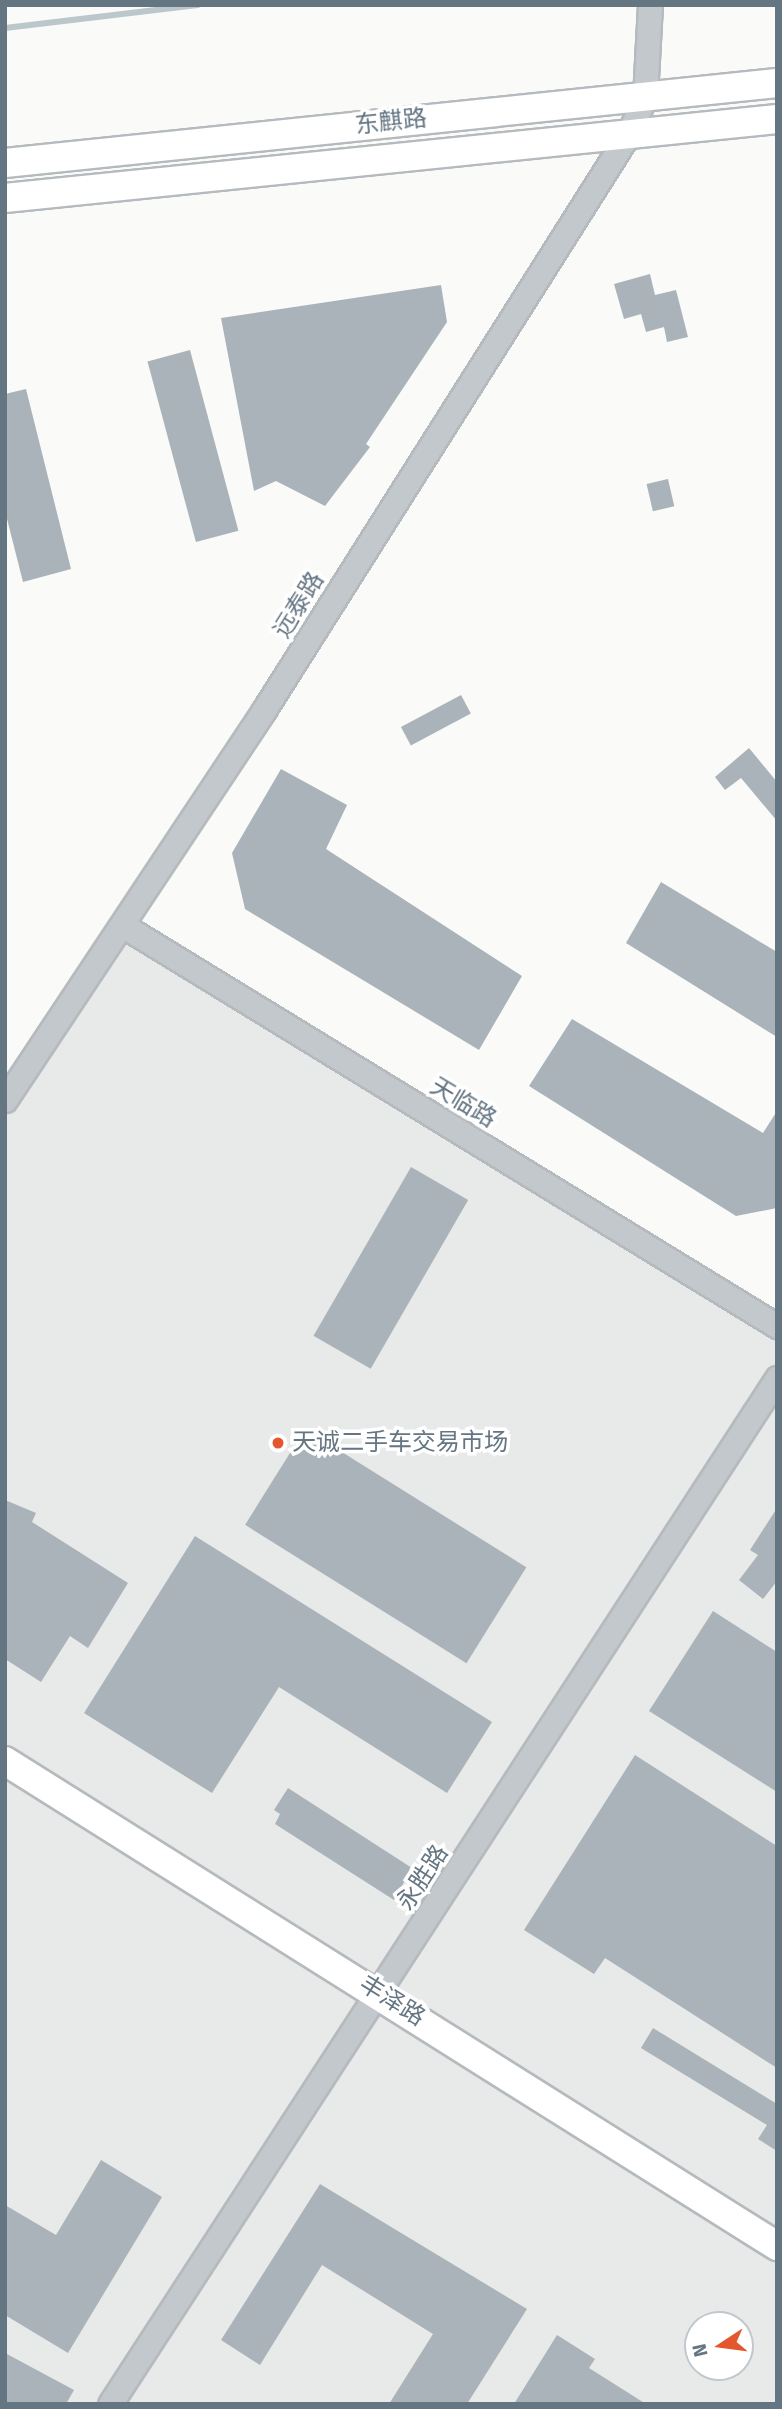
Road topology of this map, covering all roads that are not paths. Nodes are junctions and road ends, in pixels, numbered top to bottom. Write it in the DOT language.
graph roads {
  1 [pos="650,5"];
  2 [pos="777,83"];
  3 [pos="645,97"];
  4 [pos="777,119"];
  5 [pos="629,133"];
  6 [pos="5,163"];
  7 [pos="5,198"];
  8 [pos="122,925"];
  9 [pos="5,1100"];
  10 [pos="777,1326"];
  11 [pos="777,1378"];
  12 [pos="5,1761"];
  13 [pos="380,1993"];
  14 [pos="777,2246"];
  15 [pos="110,2404"];
  1 -- 3 [label="street"];
  2 -- 3 [label="main road, 东麒路"];
  3 -- 5 [label="street, 远泰路"];
  3 -- 6 [label="main road, 东麒路"];
  4 -- 5 [label="main road, 东麒路"];
  5 -- 7 [label="main road, 东麒路"];
  5 -- 8 [label="street, 远泰路"];
  8 -- 9 [label="street, 远泰路"];
  8 -- 10 [label="street, 天临路"];
  11 -- 13 [label="street, 永胜路"];
  12 -- 13 [label="main road, 丰泽路"];
  13 -- 14 [label="main road, 丰泽路"];
  13 -- 15 [label="street, 永胜路"];
}
